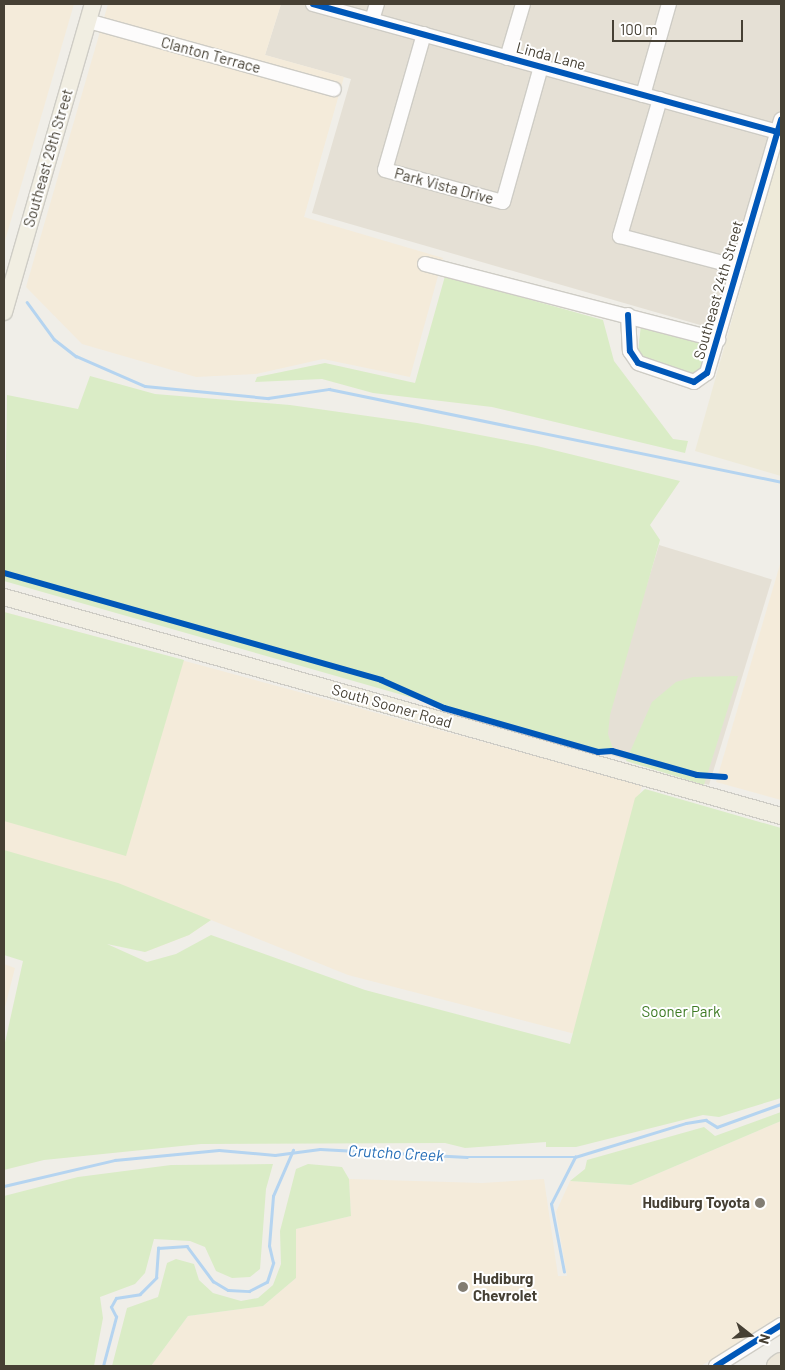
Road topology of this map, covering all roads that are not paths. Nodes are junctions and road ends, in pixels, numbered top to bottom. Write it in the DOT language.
graph roads {
  1 [pos="93,4"];
  2 [pos="313,4"];
  3 [pos="377,4"];
  4 [pos="523,4"];
  5 [pos="669,4"];
  6 [pos="372,20"];
  7 [pos="88,21"];
  8 [pos="424,34"];
  9 [pos="507,58"];
  10 [pos="541,67"];
  11 [pos="334,89"];
  12 [pos="643,95"];
  13 [pos="660,99"];
  14 [pos="780,129"];
  15 [pos="425,264"];
  16 [pos="738,267"];
  17 [pos="4,312"];
  18 [pos="628,315"];
  19 [pos="718,340"];
  20 [pos="4,597"];
  21 [pos="781,816"];
  22 [pos="781,1325"];
  23 [pos="781,1363"];
  24 [pos="716,1366"];
  25 [pos="777,1366"];
  1 -- 7 [label="main road, Southeast 29th Street"];
  2 -- 6 [label="street, Linda Lane"];
  3 -- 6 [label="street"];
  4 -- 9 [label="street"];
  5 -- 12 [label="street"];
  6 -- 8 [label="street, Linda Lane"];
  7 -- 11 [label="street, Clanton Terrace"];
  7 -- 17 [label="main road, Southeast 29th Street"];
  8 -- 9 [label="street, Linda Lane"];
  8 -- 10 [label="street, Park Vista Drive"];
  9 -- 10 [label="street, Linda Lane"];
  10 -- 12 [label="street, Linda Lane"];
  12 -- 13 [label="street, Linda Lane"];
  13 -- 14 [label="street, Linda Lane"];
  13 -- 16 [label="street"];
  14 -- 16 [label="street, Southeast 24th Street"];
  15 -- 18 [label="street"];
  16 -- 19 [label="street, Southeast 24th Street"];
  18 -- 19 [label="street"];
  18 -- 19 [label="street, Southeast 24th Street"];
  20 -- 21 [label="main road, South Sooner Road"];
  22 -- 24 [label="street"];
  23 -- 25 [label="highway"];
}
